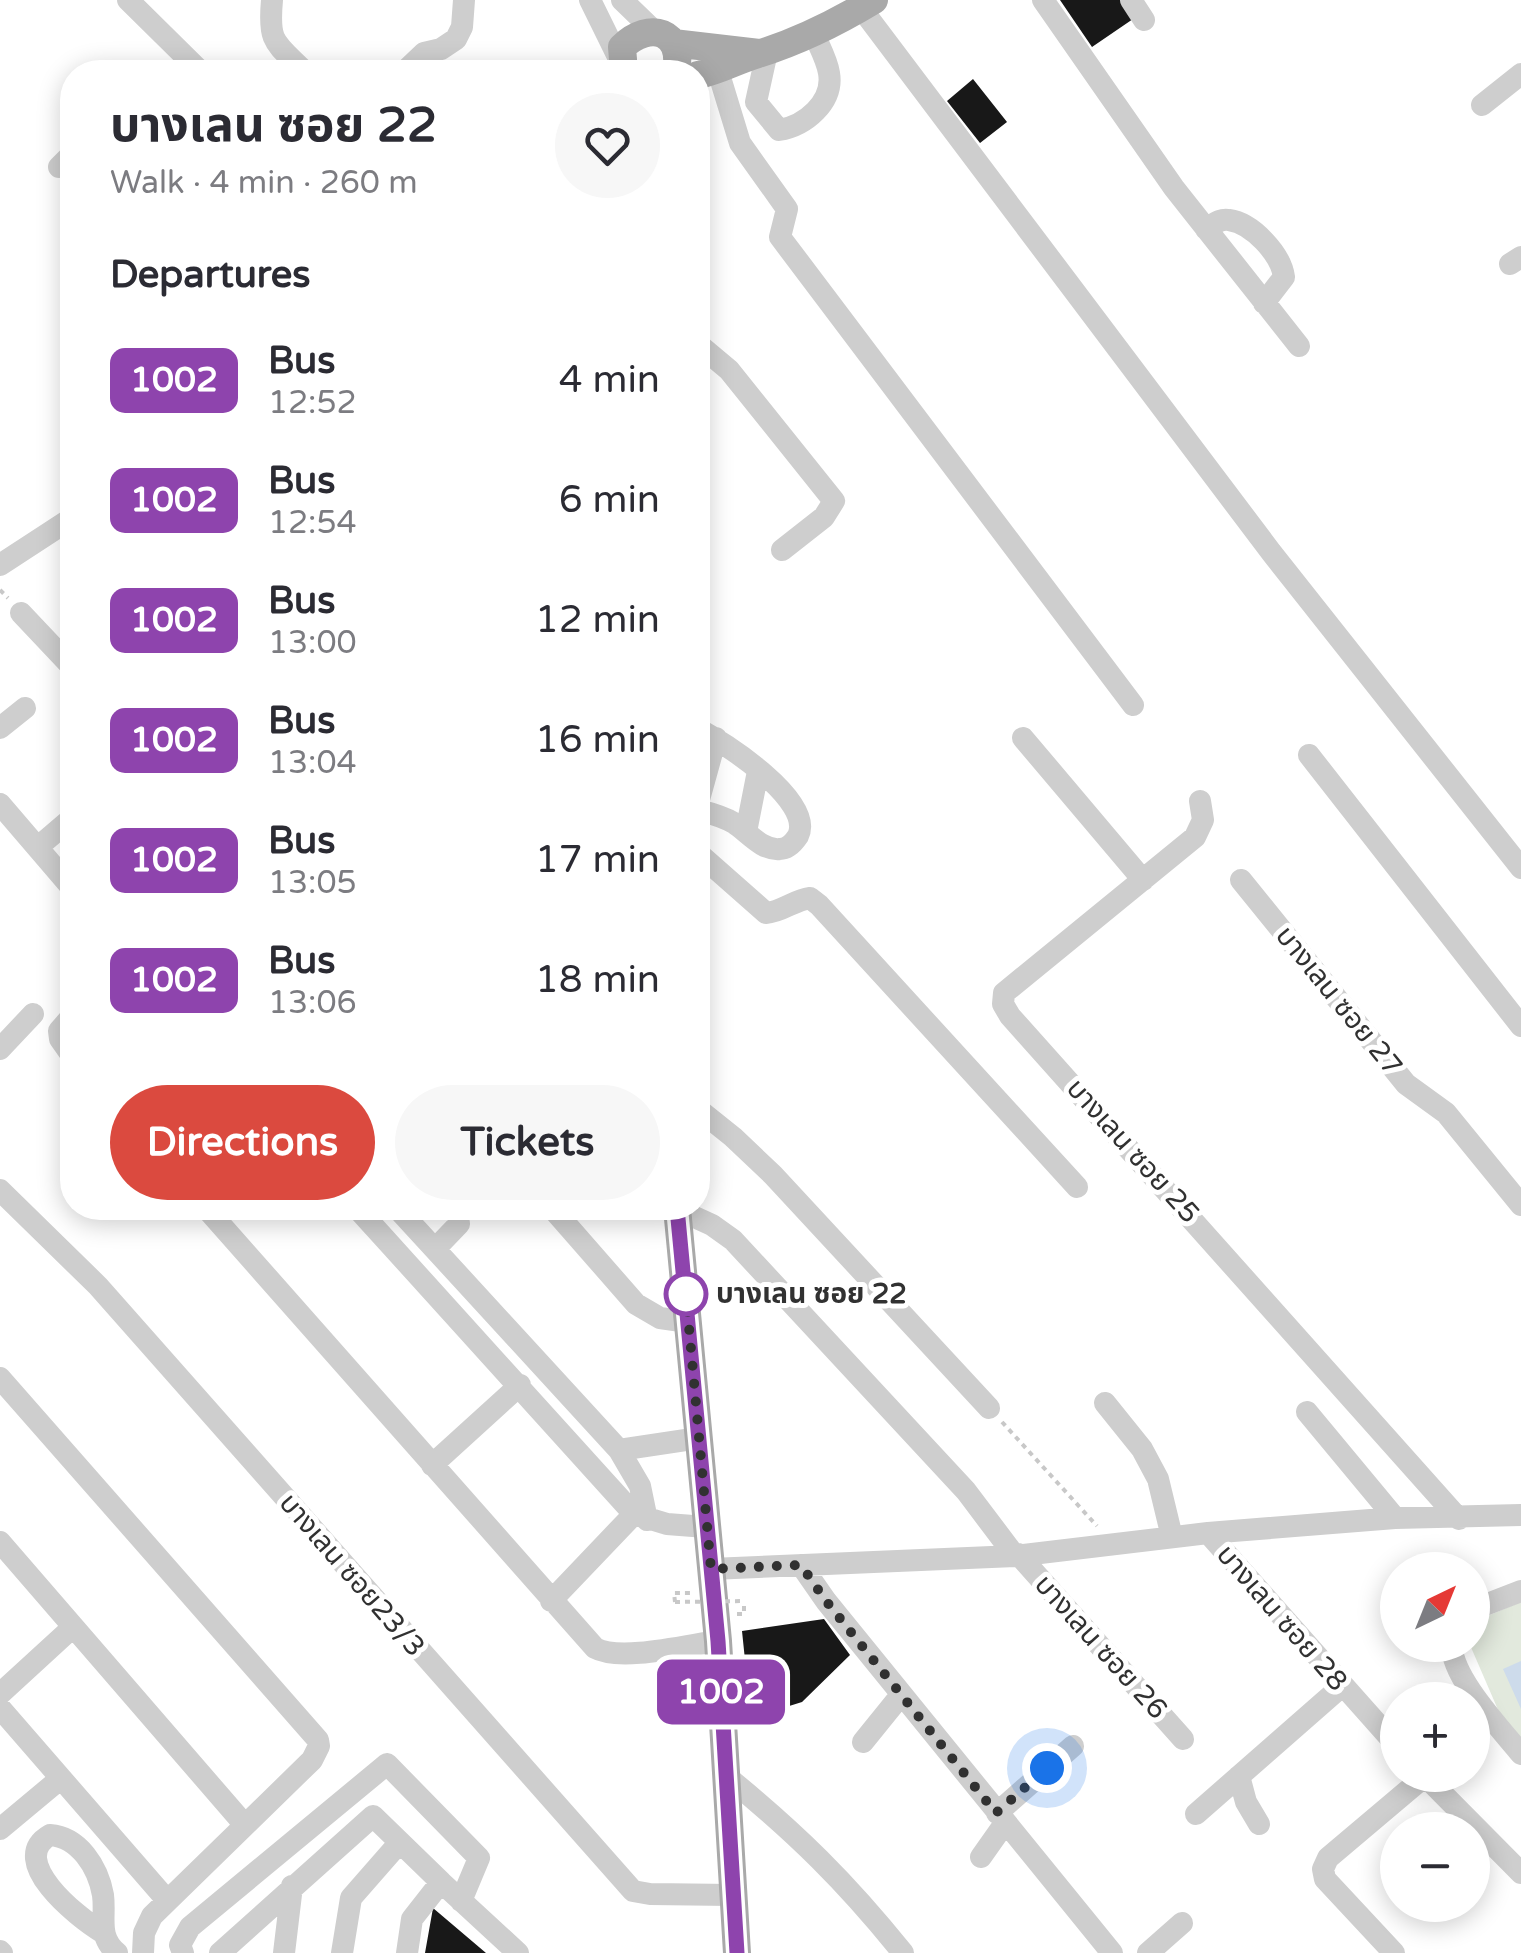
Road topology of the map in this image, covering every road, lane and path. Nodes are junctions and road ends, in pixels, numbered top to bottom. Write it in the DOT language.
graph roads {
  1 [pos="128,0"];
  2 [pos="272,0"];
  3 [pos="464,0"];
  4 [pos="590,0"];
  5 [pos="622,0"];
  6 [pos="1043,0"];
  7 [pos="1131,0"];
  8 [pos="861,4"];
  9 [pos="1144,20"];
  10 [pos="814,34"];
  11 [pos="664,37"];
  12 [pos="763,53"];
  13 [pos="188,60"];
  14 [pos="293,60"];
  15 [pos="417,60"];
  16 [pos="618,60"];
  17 [pos="622,60"];
  18 [pos="678,60"];
  19 [pos="710,72"];
  20 [pos="1521,74"];
  21 [pos="710,77"];
  22 [pos="1482,105"];
  23 [pos="1206,229"];
  24 [pos="1264,303"];
  25 [pos="1299,346"];
  26 [pos="710,354"];
  27 [pos="60,526"];
  28 [pos="782,550"];
  29 [pos="0,565"];
  30 [pos="22,613"];
  31 [pos="60,655"];
  32 [pos="1133,705"];
  33 [pos="25,708"];
  34 [pos="0,728"];
  35 [pos="710,736"];
  36 [pos="1023,738"];
  37 [pos="1309,754"];
  38 [pos="758,770"];
  39 [pos="1200,801"];
  40 [pos="0,804"];
  41 [pos="710,812"];
  42 [pos="60,829"];
  43 [pos="746,832"];
  44 [pos="38,848"];
  45 [pos="710,863"];
  46 [pos="1521,868"];
  47 [pos="60,874"];
  48 [pos="1143,880"];
  49 [pos="1241,880"];
  50 [pos="33,1014"];
  51 [pos="1521,1026"];
  52 [pos="0,1049"];
  53 [pos="710,1118"];
  54 [pos="1077,1187"];
  55 [pos="0,1190"];
  56 [pos="1521,1206"];
  57 [pos="217,1220"];
  58 [pos="369,1220"];
  59 [pos="409,1220"];
  60 [pos="460,1220"];
  61 [pos="562,1220"];
  62 [pos="678,1220"];
  63 [pos="702,1220"];
  64 [pos="436,1248"];
  65 [pos="688,1322"];
  66 [pos="0,1378"];
  67 [pos="520,1385"];
  68 [pos="1105,1403"];
  69 [pos="989,1408"];
  70 [pos="1307,1412"];
  71 [pos="699,1438"];
  72 [pos="619,1450"];
  73 [pos="432,1465"];
  74 [pos="1521,1515"];
  75 [pos="641,1517"];
  76 [pos="1395,1518"];
  77 [pos="1460,1519"];
  78 [pos="706,1527"];
  79 [pos="1208,1533"];
  80 [pos="1172,1537"];
  81 [pos="0,1542"];
  82 [pos="1113,1544"];
  83 [pos="1017,1555"];
  84 [pos="801,1565"];
  85 [pos="711,1569"];
  86 [pos="1521,1591"];
  87 [pos="551,1600"];
  88 [pos="744,1601"];
  89 [pos="675,1602"];
  90 [pos="1490,1603"];
  91 [pos="73,1627"];
  92 [pos="718,1641"];
  93 [pos="1456,1662"];
  94 [pos="1342,1686"];
  95 [pos="0,1694"];
  96 [pos="901,1694"];
  97 [pos="0,1708"];
  98 [pos="1380,1727"];
  99 [pos="1183,1739"];
  100 [pos="864,1742"];
  101 [pos="1072,1746"];
  102 [pos="1521,1754"];
  103 [pos="726,1776"];
  104 [pos="1238,1776"];
  105 [pos="60,1779"];
  106 [pos="1405,1792"];
  107 [pos="1440,1792"];
  108 [pos="1196,1814"];
  109 [pos="1001,1818"];
  110 [pos="244,1824"];
  111 [pos="1259,1824"];
  112 [pos="0,1829"];
  113 [pos="400,1842"];
  114 [pos="981,1857"];
  115 [pos="1521,1873"];
  116 [pos="441,1882"];
  117 [pos="292,1886"];
  118 [pos="732,1896"];
  119 [pos="166,1899"];
  120 [pos="461,1900"];
  121 [pos="1182,1923"];
  122 [pos="102,1932"];
  123 [pos="117,1953"];
  124 [pos="143,1953"];
  125 [pos="183,1953"];
  126 [pos="220,1953"];
  127 [pos="284,1953"];
  128 [pos="342,1953"];
  129 [pos="407,1953"];
  130 [pos="518,1953"];
  131 [pos="737,1953"];
  132 [pos="903,1953"];
  133 [pos="1112,1953"];
  134 [pos="1148,1953"];
  135 [pos="1394,1953"];
  1 -- 13 [label="street"];
  2 -- 14 [label="street"];
  3 -- 15 [label="street"];
  4 -- 16 [label="street"];
  5 -- 11 [label="street"];
  6 -- 23 [label="street"];
  7 -- 9 [label="street"];
  8 -- 10 [label="main road"];
  8 -- 46 [label="street"];
  10 -- 12 [label="main road"];
  10 -- 12 [label="street"];
  11 -- 12 [label="main road"];
  11 -- 17 [label="main road"];
  11 -- 18 [label="main road"];
  12 -- 19 [label="main road"];
  20 -- 22 [label="street"];
  21 -- 32 [label="street"];
  23 -- 24 [label="street"];
  23 -- 24 [label="street"];
  24 -- 25 [label="street"];
  26 -- 28 [label="street"];
  27 -- 29 [label="street"];
  30 -- 31 [label="street"];
  33 -- 34 [label="street"];
  35 -- 38 [label="street"];
  36 -- 48 [label="street"];
  37 -- 51 [label="street"];
  38 -- 43 [label="street"];
  38 -- 43 [label="street"];
  39 -- 48 [label="street, บางเลน ซอย 25"];
  40 -- 44 [label="street"];
  41 -- 43 [label="street"];
  42 -- 44 [label="street"];
  44 -- 47 [label="street"];
  45 -- 54 [label="street"];
  48 -- 77 [label="street, บางเลน ซอย 25"];
  49 -- 56 [label="street, บางเลน ซอย 27"];
  50 -- 52 [label="street"];
  53 -- 69 [label="street"];
  55 -- 118 [label="street, บางเลน ซอย23/3"];
  57 -- 73 [label="street"];
  58 -- 67 [label="street"];
  59 -- 64 [label="street"];
  60 -- 64 [label="street"];
  61 -- 65 [label="street"];
  62 -- 65 [label="main road"];
  63 -- 83 [label="street"];
  64 -- 72 [label="street"];
  65 -- 71 [label="main road"];
  66 -- 110 [label="street"];
  67 -- 73 [label="street"];
  67 -- 75 [label="street"];
  68 -- 80 [label="street"];
  69 -- 82 [label="path"];
  70 -- 76 [label="street"];
  71 -- 72 [label="street"];
  71 -- 78 [label="main road"];
  72 -- 75 [label="street"];
  73 -- 87 [label="street"];
  74 -- 77 [label="street"];
  75 -- 78 [label="street"];
  75 -- 87 [label="street"];
  76 -- 77 [label="street"];
  76 -- 79 [label="street"];
  78 -- 85 [label="main road"];
  79 -- 80 [label="street"];
  79 -- 94 [label="street, บางเลน ซอย 28"];
  80 -- 82 [label="street"];
  81 -- 91 [label="street"];
  82 -- 83 [label="street"];
  83 -- 84 [label="street"];
  83 -- 99 [label="street, บางเลน ซอย 26"];
  84 -- 85 [label="street"];
  84 -- 96 [label="street"];
  85 -- 92 [label="main road"];
  86 -- 90 [label="street"];
  87 -- 92 [label="street"];
  88 -- 89 [label="path, bridge"];
  91 -- 95 [label="street"];
  91 -- 110 [label="street"];
  92 -- 103 [label="main road"];
  93 -- 102 [label="street"];
  94 -- 98 [label="street, บางเลน ซอย 28"];
  94 -- 104 [label="street"];
  96 -- 100 [label="street"];
  96 -- 109 [label="street"];
  97 -- 105 [label="street"];
  101 -- 109 [label="street"];
  103 -- 118 [label="main road"];
  103 -- 132 [label="street"];
  104 -- 108 [label="street"];
  104 -- 111 [label="street"];
  105 -- 112 [label="street"];
  105 -- 119 [label="street"];
  106 -- 135 [label="street"];
  107 -- 115 [label="street"];
  109 -- 114 [label="street"];
  109 -- 133 [label="street"];
  110 -- 119 [label="street"];
  113 -- 116 [label="street"];
  113 -- 117 [label="street"];
  113 -- 128 [label="street"];
  116 -- 120 [label="street"];
  116 -- 129 [label="street"];
  117 -- 126 [label="street"];
  117 -- 127 [label="street"];
  118 -- 131 [label="main road"];
  119 -- 124 [label="street"];
  120 -- 125 [label="street"];
  120 -- 130 [label="street"];
  121 -- 134 [label="street"];
  122 -- 123 [label="street"];
}
